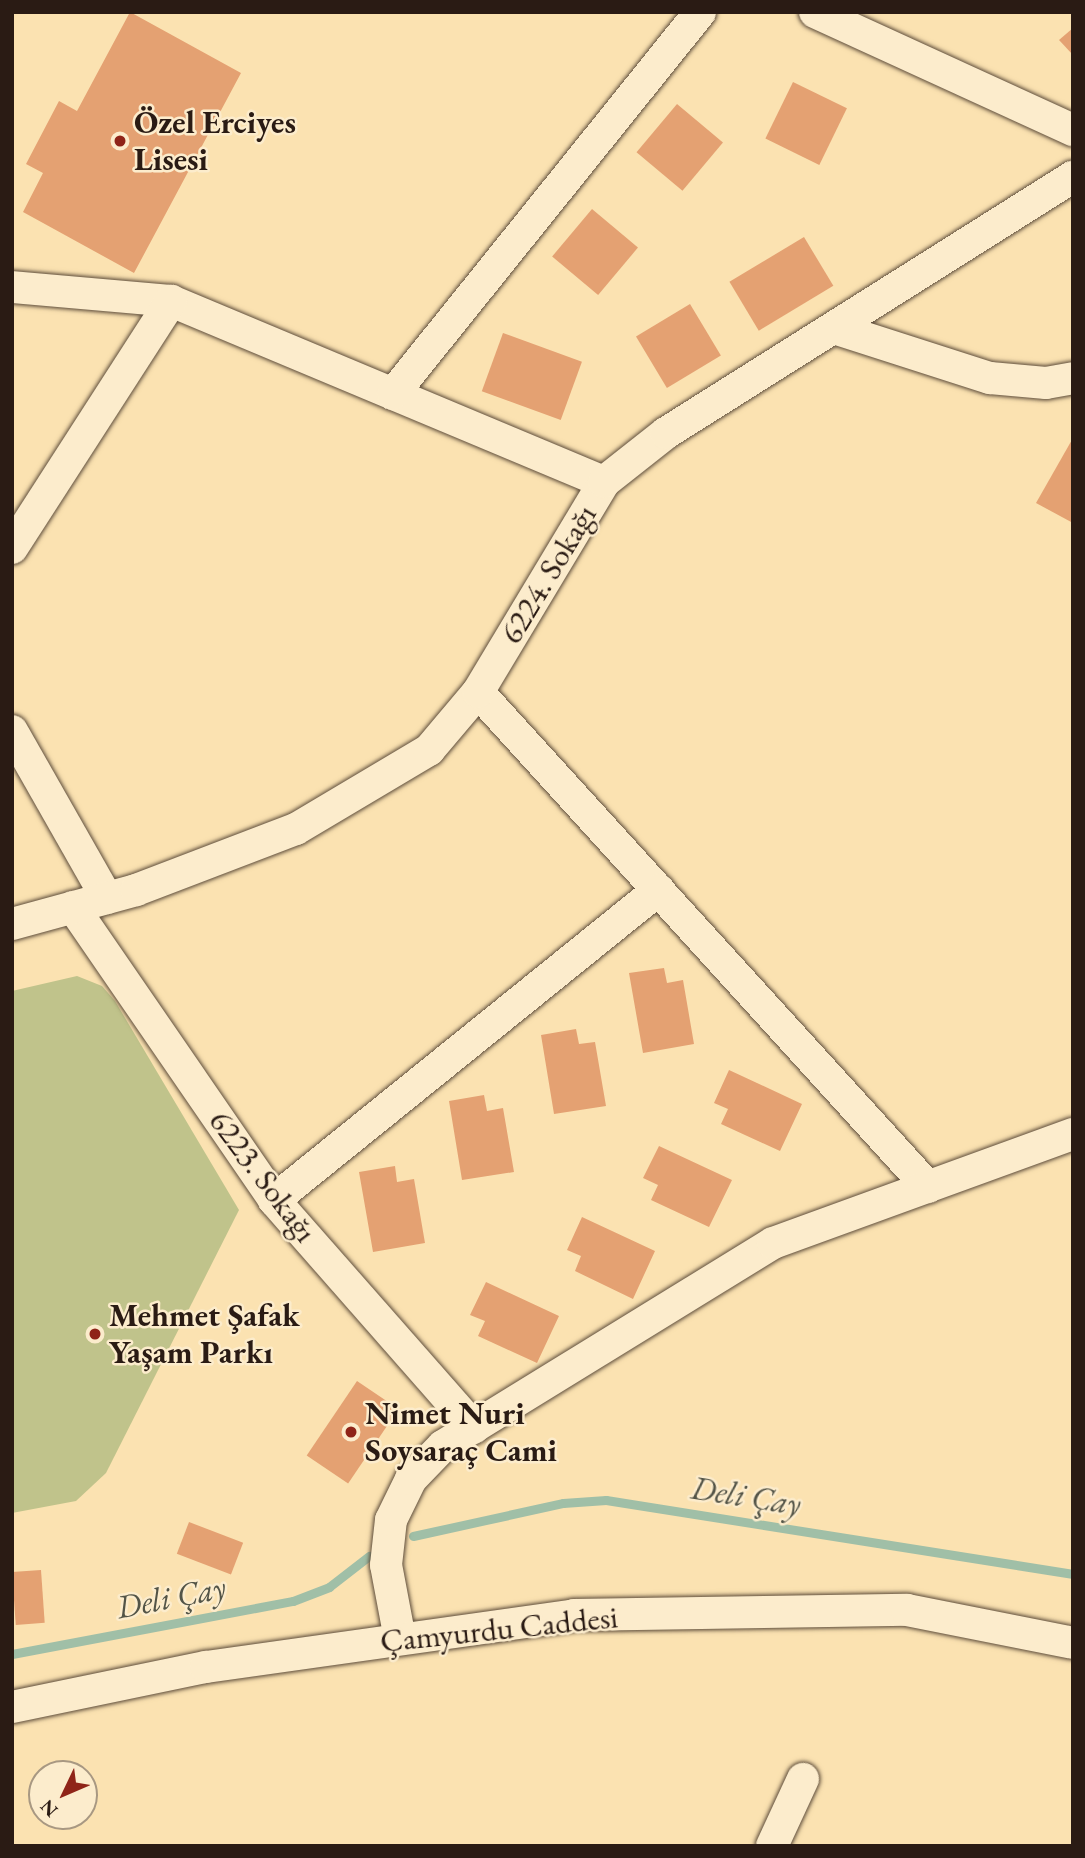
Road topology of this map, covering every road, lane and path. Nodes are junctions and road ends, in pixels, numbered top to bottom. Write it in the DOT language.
graph roads {
  1 [pos="700,12"];
  2 [pos="815,12"];
  3 [pos="1073,130"];
  4 [pos="1073,177"];
  5 [pos="12,287"];
  6 [pos="171,301"];
  7 [pos="837,329"];
  8 [pos="1073,379"];
  9 [pos="393,394"];
  10 [pos="604,482"];
  11 [pos="12,548"];
  12 [pos="478,692"];
  13 [pos="12,732"];
  14 [pos="658,890"];
  15 [pos="107,898"];
  16 [pos="73,907"];
  17 [pos="12,924"];
  18 [pos="1073,1134"];
  19 [pos="928,1187"];
  20 [pos="274,1200"];
  21 [pos="474,1428"];
  22 [pos="400,1639"];
  23 [pos="1073,1643"];
  24 [pos="12,1707"];
  25 [pos="803,1779"];
  26 [pos="772,1846"];
  1 -- 9 [label="street"];
  2 -- 3 [label="street"];
  4 -- 7 [label="street, 6224. Sokağı"];
  5 -- 6 [label="street"];
  6 -- 9 [label="street"];
  6 -- 11 [label="street"];
  7 -- 8 [label="street"];
  7 -- 10 [label="street, 6224. Sokağı"];
  9 -- 10 [label="street"];
  10 -- 12 [label="street, 6224. Sokağı"];
  12 -- 14 [label="street"];
  12 -- 15 [label="street, 6224. Sokağı"];
  13 -- 15 [label="street"];
  14 -- 19 [label="street"];
  14 -- 20 [label="street"];
  15 -- 16 [label="street, 6224. Sokağı"];
  16 -- 17 [label="street, 6224. Sokağı"];
  16 -- 20 [label="street, 6223. Sokağı"];
  18 -- 19 [label="street"];
  19 -- 21 [label="street"];
  20 -- 21 [label="street, 6223. Sokağı"];
  21 -- 22 [label="street"];
  22 -- 23 [label="street, Çamyurdu Caddesi"];
  22 -- 24 [label="street, Çamyurdu Caddesi"];
  25 -- 26 [label="street"];
}
